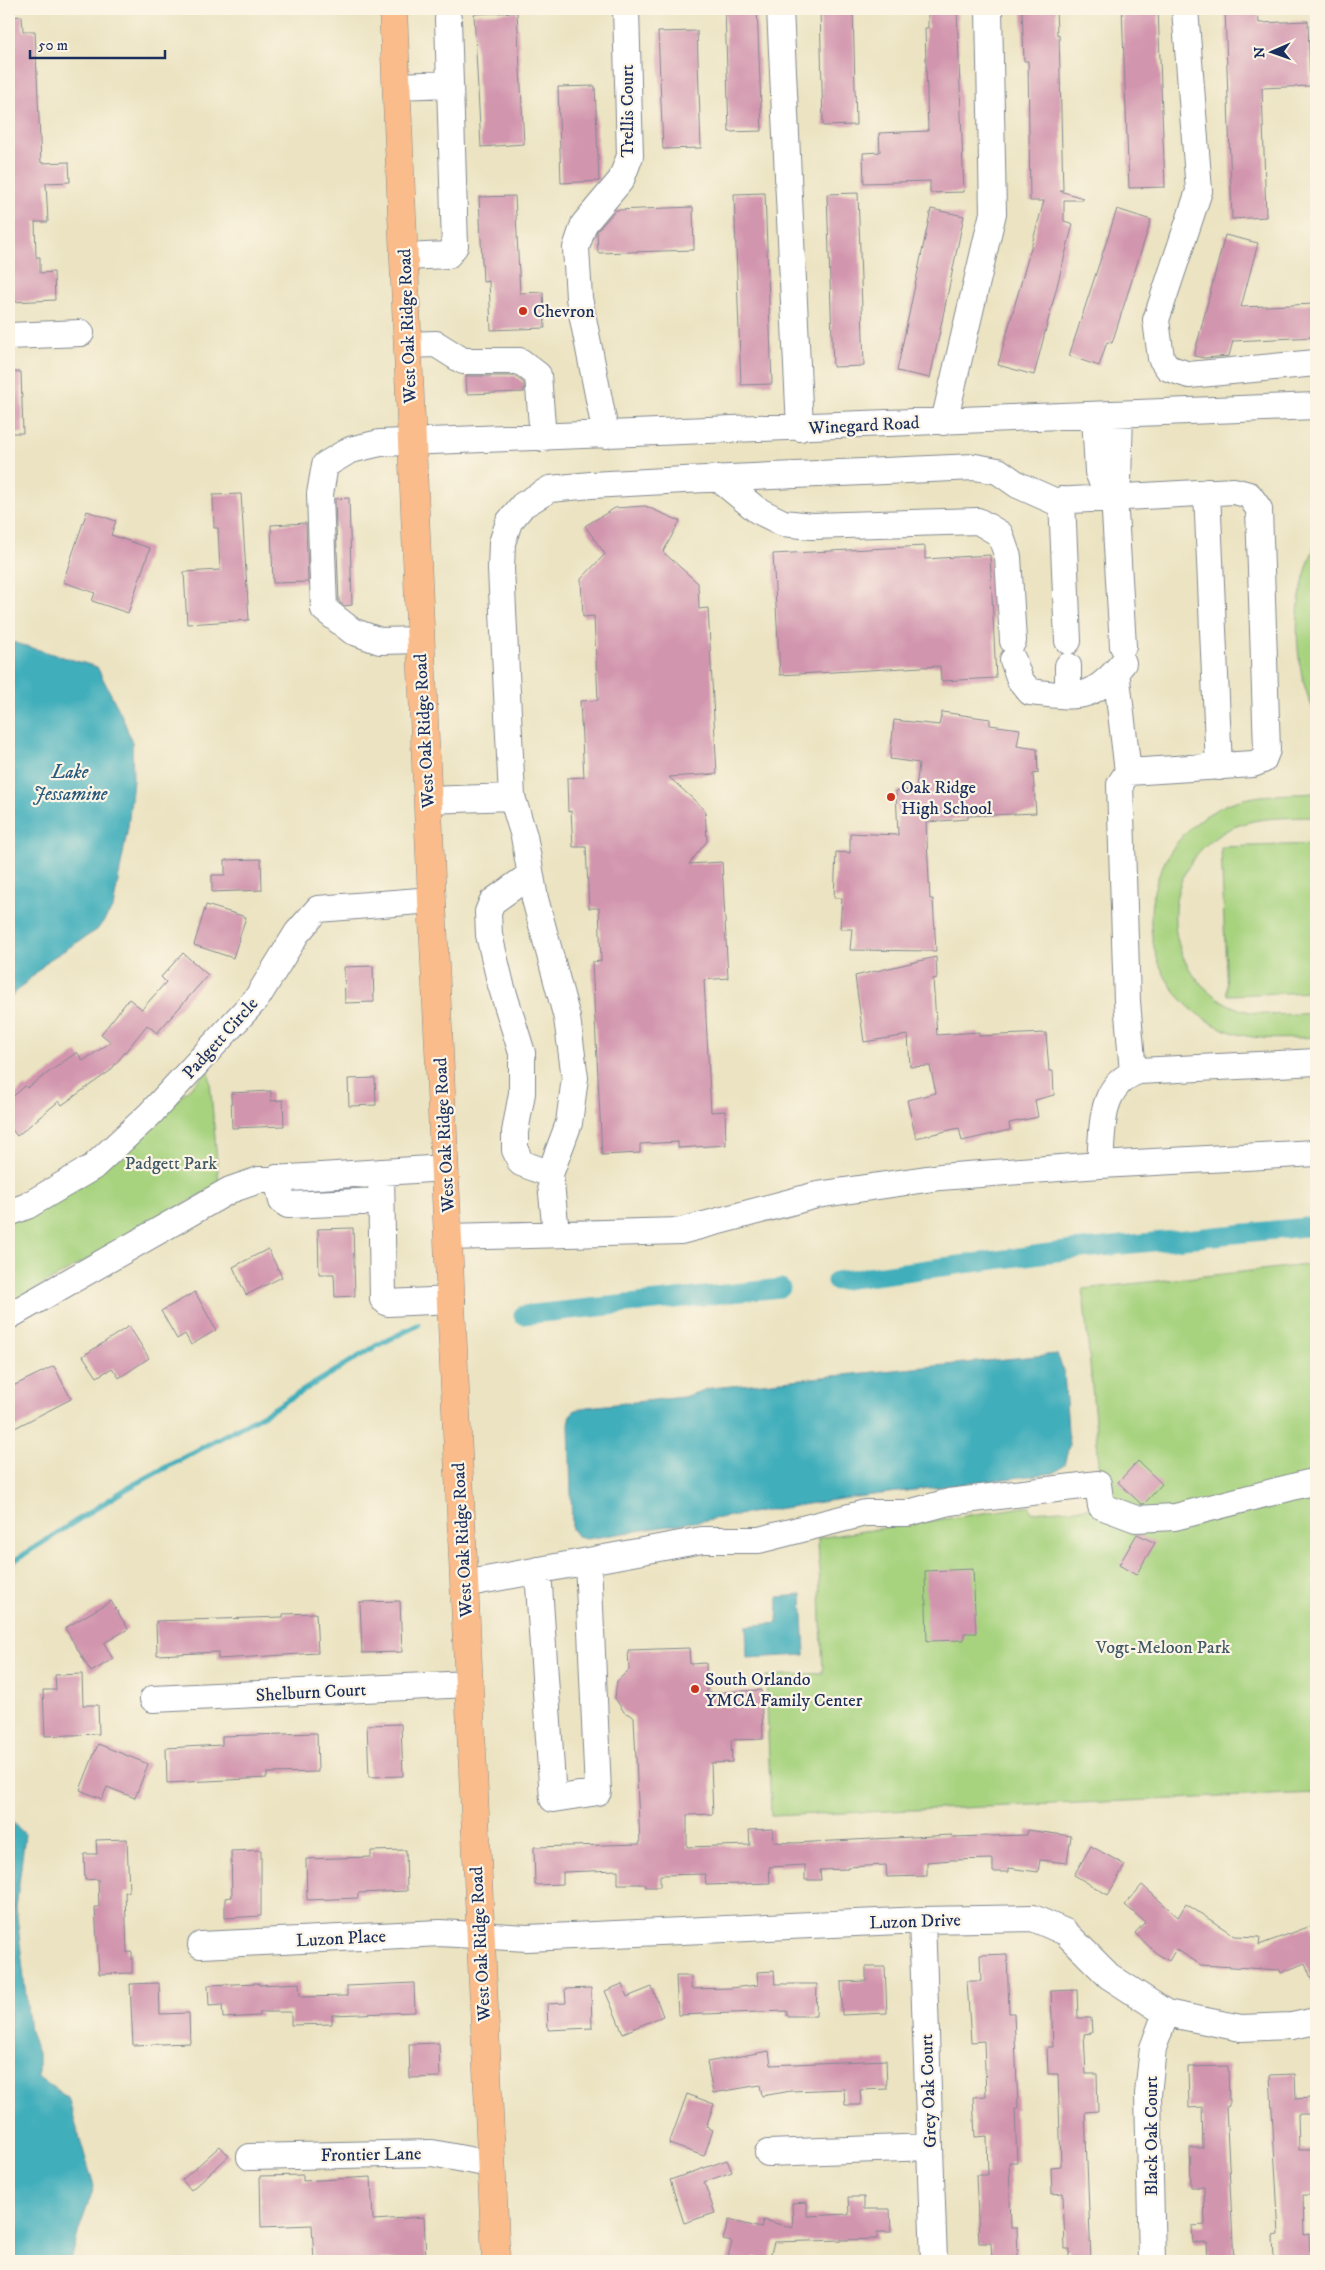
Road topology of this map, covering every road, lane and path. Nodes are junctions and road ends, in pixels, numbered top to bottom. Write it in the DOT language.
graph roads {
  1 [pos="393,9"];
  2 [pos="626,9"];
  3 [pos="780,9"];
  4 [pos="989,9"];
  5 [pos="1185,9"];
  6 [pos="448,19"];
  7 [pos="450,84"];
  8 [pos="397,86"];
  9 [pos="404,257"];
  10 [pos="81,334"];
  11 [pos="9,336"];
  12 [pos="408,345"];
  13 [pos="1316,363"];
  14 [pos="1316,406"];
  15 [pos="1108,415"];
  16 [pos="944,422"];
  17 [pos="800,428"];
  18 [pos="606,435"];
  19 [pos="543,438"];
  20 [pos="412,443"];
  21 [pos="718,478"];
  22 [pos="1207,492"];
  23 [pos="1111,496"];
  24 [pos="1062,500"];
  25 [pos="420,640"];
  26 [pos="1121,660"];
  27 [pos="1068,695"];
  28 [pos="1219,767"];
  29 [pos="1128,772"];
  30 [pos="512,797"];
  31 [pos="428,800"];
  32 [pos="530,875"];
  33 [pos="432,900"];
  34 [pos="1316,1062"];
  35 [pos="1133,1073"];
  36 [pos="1316,1153"];
  37 [pos="1100,1165"];
  38 [pos="446,1168"];
  39 [pos="381,1172"];
  40 [pos="550,1174"];
  41 [pos="277,1178"];
  42 [pos="381,1201"];
  43 [pos="9,1213"];
  44 [pos="556,1233"];
  45 [pos="449,1237"];
  46 [pos="452,1300"];
  47 [pos="9,1316"];
  48 [pos="1316,1481"];
  49 [pos="588,1561"];
  50 [pos="538,1570"];
  51 [pos="464,1584"];
  52 [pos="469,1684"];
  53 [pos="153,1699"];
  54 [pos="922,1920"];
  55 [pos="480,1935"];
  56 [pos="201,1945"];
  57 [pos="1166,2013"];
  58 [pos="1316,2021"];
  59 [pos="930,2147"];
  60 [pos="768,2153"];
  61 [pos="250,2156"];
  62 [pos="490,2164"];
  63 [pos="496,2261"];
  64 [pos="934,2261"];
  65 [pos="1152,2261"];
  1 -- 8 [label="main road, West Oak Ridge Road"];
  2 -- 18 [label="street, Trellis Court"];
  3 -- 17 [label="street"];
  4 -- 16 [label="street"];
  5 -- 13 [label="street"];
  6 -- 7 [label="street"];
  7 -- 8 [label="street"];
  7 -- 9 [label="street"];
  8 -- 9 [label="main road, West Oak Ridge Road"];
  9 -- 12 [label="main road, West Oak Ridge Road"];
  10 -- 11 [label="street"];
  12 -- 19 [label="street"];
  12 -- 20 [label="main road, West Oak Ridge Road"];
  14 -- 15 [label="street, Winegard Road"];
  15 -- 16 [label="street, Winegard Road"];
  15 -- 23 [label="street"];
  16 -- 17 [label="street, Winegard Road"];
  17 -- 18 [label="street, Winegard Road"];
  18 -- 19 [label="street, Winegard Road"];
  19 -- 20 [label="street, Winegard Road"];
  20 -- 25 [label="main road, West Oak Ridge Road"];
  20 -- 25 [label="street, Winegard Road"];
  21 -- 24 [label="street"];
  21 -- 27 [label="street"];
  21 -- 30 [label="street"];
  22 -- 23 [label="street"];
  22 -- 28 [label="street"];
  22 -- 28 [label="street"];
  23 -- 24 [label="street"];
  23 -- 26 [label="street"];
  24 -- 27 [label="street"];
  25 -- 31 [label="main road, West Oak Ridge Road"];
  26 -- 27 [label="street"];
  26 -- 29 [label="street"];
  28 -- 29 [label="street"];
  29 -- 35 [label="street"];
  30 -- 31 [label="street"];
  30 -- 32 [label="street"];
  31 -- 33 [label="main road, West Oak Ridge Road"];
  32 -- 40 [label="street"];
  32 -- 40 [label="street"];
  33 -- 38 [label="main road, West Oak Ridge Road"];
  33 -- 43 [label="street, Padgett Circle"];
  34 -- 35 [label="street"];
  35 -- 37 [label="street"];
  36 -- 37 [label="street"];
  37 -- 44 [label="street"];
  38 -- 39 [label="street"];
  38 -- 45 [label="main road, West Oak Ridge Road"];
  39 -- 41 [label="street"];
  39 -- 42 [label="street"];
  40 -- 44 [label="street"];
  41 -- 42 [label="street"];
  41 -- 47 [label="street"];
  42 -- 46 [label="street"];
  44 -- 45 [label="street"];
  45 -- 46 [label="main road, West Oak Ridge Road"];
  46 -- 51 [label="main road, West Oak Ridge Road"];
  48 -- 49 [label="street"];
  49 -- 50 [label="street"];
  49 -- 50 [label="street"];
  50 -- 51 [label="street"];
  51 -- 52 [label="main road, West Oak Ridge Road"];
  52 -- 53 [label="street, Shelburn Court"];
  52 -- 55 [label="main road, West Oak Ridge Road"];
  54 -- 55 [label="street, Luzon Drive"];
  54 -- 57 [label="street, Luzon Drive"];
  54 -- 59 [label="street, Grey Oak Court"];
  55 -- 56 [label="street, Luzon Place"];
  55 -- 62 [label="main road, West Oak Ridge Road"];
  57 -- 58 [label="street, Luzon Drive"];
  57 -- 65 [label="street, Black Oak Court"];
  59 -- 60 [label="street"];
  59 -- 64 [label="street, Grey Oak Court"];
  61 -- 62 [label="street, Frontier Lane"];
  62 -- 63 [label="main road, West Oak Ridge Road"];
}
